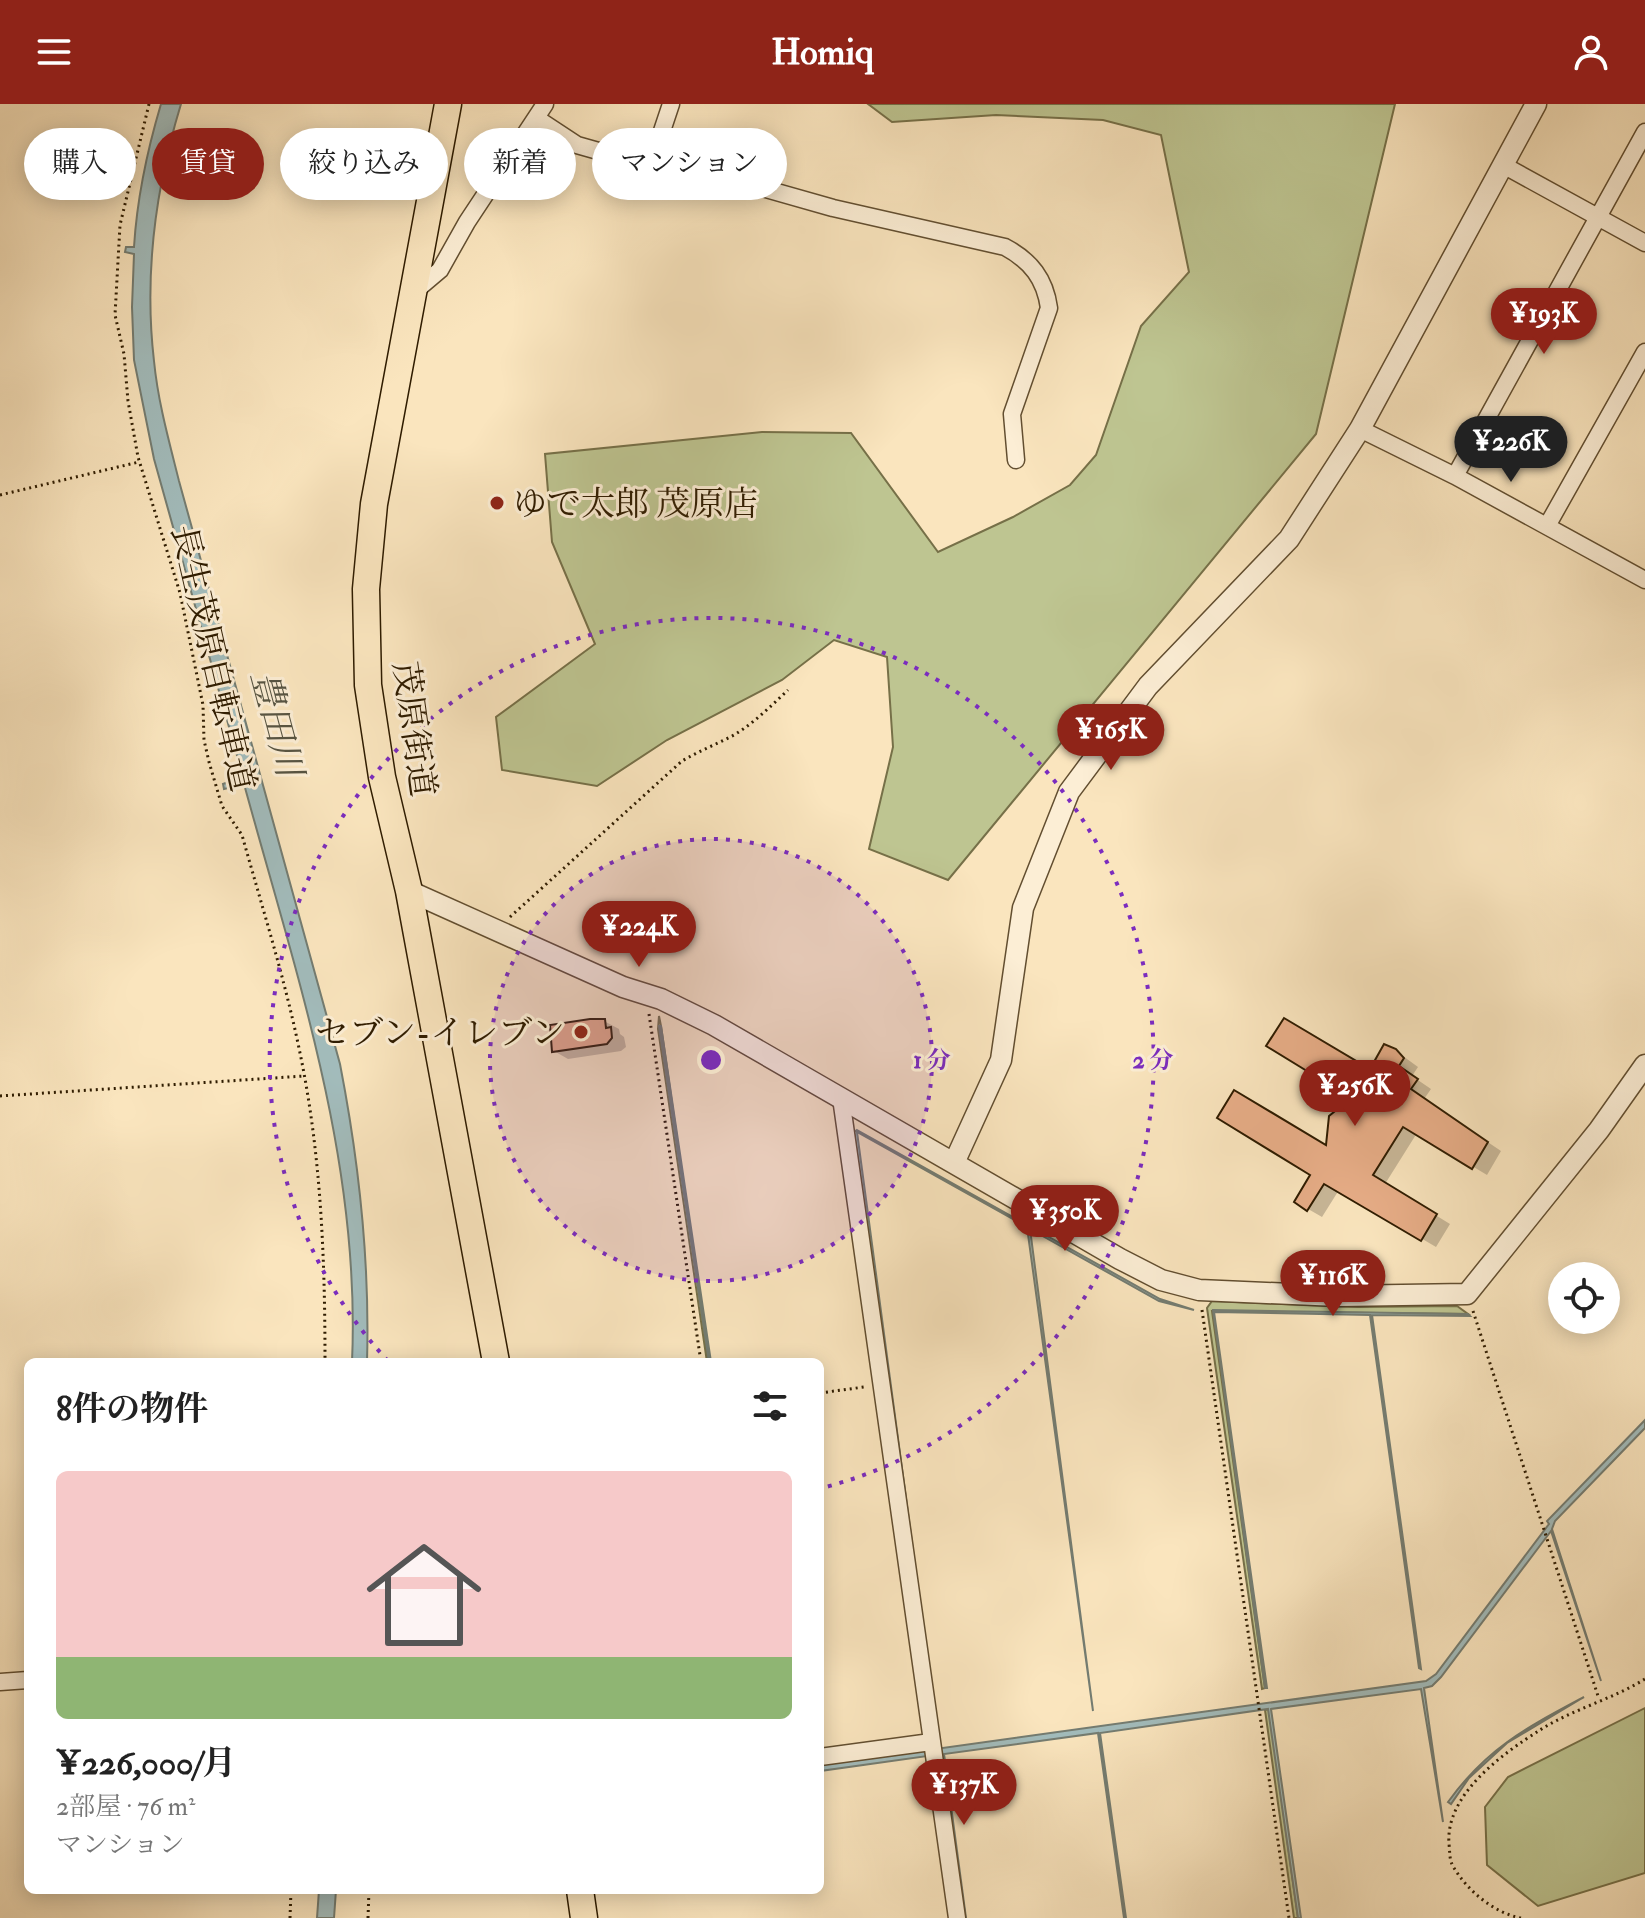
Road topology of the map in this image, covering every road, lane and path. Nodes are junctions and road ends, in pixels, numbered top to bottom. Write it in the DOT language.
graph roads {
  1 [pos="149,104"];
  2 [pos="448,104"];
  3 [pos="671,104"];
  4 [pos="1536,104"];
  5 [pos="541,111"];
  6 [pos="663,128"];
  7 [pos="1645,132"];
  8 [pos="592,149"];
  9 [pos="1503,165"];
  10 [pos="787,195"];
  11 [pos="1598,217"];
  12 [pos="1645,243"];
  13 [pos="414,292"];
  14 [pos="1645,352"];
  15 [pos="1360,429"];
  16 [pos="1016,460"];
  17 [pos="139,462"];
  18 [pos="1455,476"];
  19 [pos="0,495"];
  20 [pos="1547,526"];
  21 [pos="1645,580"];
  22 [pos="788,690"];
  23 [pos="409,891"];
  24 [pos="495,930"];
  25 [pos="646,994"];
  26 [pos="1645,1065"];
  27 [pos="304,1076"];
  28 [pos="0,1096"];
  29 [pos="841,1098"];
  30 [pos="954,1163"];
  31 [pos="1199,1290"];
  32 [pos="1467,1294"];
  33 [pos="325,1358"];
  34 [pos="495,1358"];
  35 [pos="700,1358"];
  36 [pos="881,1385"];
  37 [pos="824,1392"];
  38 [pos="1645,1679"];
  39 [pos="24,1680"];
  40 [pos="0,1682"];
  41 [pos="1599,1699"];
  42 [pos="931,1742"];
  43 [pos="824,1756"];
  44 [pos="291,1894"];
  45 [pos="369,1894"];
  46 [pos="581,1894"];
  47 [pos="290,1918"];
  48 [pos="368,1918"];
  49 [pos="584,1918"];
  50 [pos="957,1918"];
  51 [pos="1289,1918"];
  52 [pos="1521,1918"];
  1 -- 17 [label="path, 長生茂原自転車道"];
  2 -- 13 [label="main road, 茂原街道"];
  3 -- 6 [label="street"];
  4 -- 9 [label="street"];
  5 -- 8 [label="street"];
  5 -- 13 [label="street"];
  7 -- 11 [label="street"];
  9 -- 11 [label="street"];
  9 -- 15 [label="street"];
  10 -- 16 [label="street"];
  11 -- 12 [label="street"];
  11 -- 18 [label="street"];
  13 -- 23 [label="main road, 茂原街道"];
  14 -- 20 [label="street"];
  15 -- 18 [label="street"];
  15 -- 30 [label="street"];
  17 -- 19 [label="path"];
  17 -- 27 [label="path, 長生茂原自転車道"];
  18 -- 20 [label="street"];
  20 -- 21 [label="street"];
  22 -- 24 [label="path"];
  23 -- 24 [label="street"];
  23 -- 34 [label="main road, 茂原街道"];
  24 -- 25 [label="street"];
  25 -- 29 [label="street"];
  25 -- 35 [label="path"];
  26 -- 32 [label="street"];
  27 -- 28 [label="path"];
  27 -- 33 [label="path, 長生茂原自転車道"];
  29 -- 30 [label="street"];
  29 -- 36 [label="street"];
  30 -- 31 [label="street"];
  31 -- 32 [label="street"];
  31 -- 51 [label="path"];
  32 -- 41 [label="path"];
  36 -- 37 [label="path"];
  36 -- 42 [label="street"];
  38 -- 41 [label="path"];
  39 -- 40 [label="street"];
  41 -- 52 [label="path"];
  42 -- 43 [label="street"];
  42 -- 50 [label="street"];
  44 -- 47 [label="path"];
  45 -- 48 [label="path"];
  46 -- 49 [label="main road"];
}
